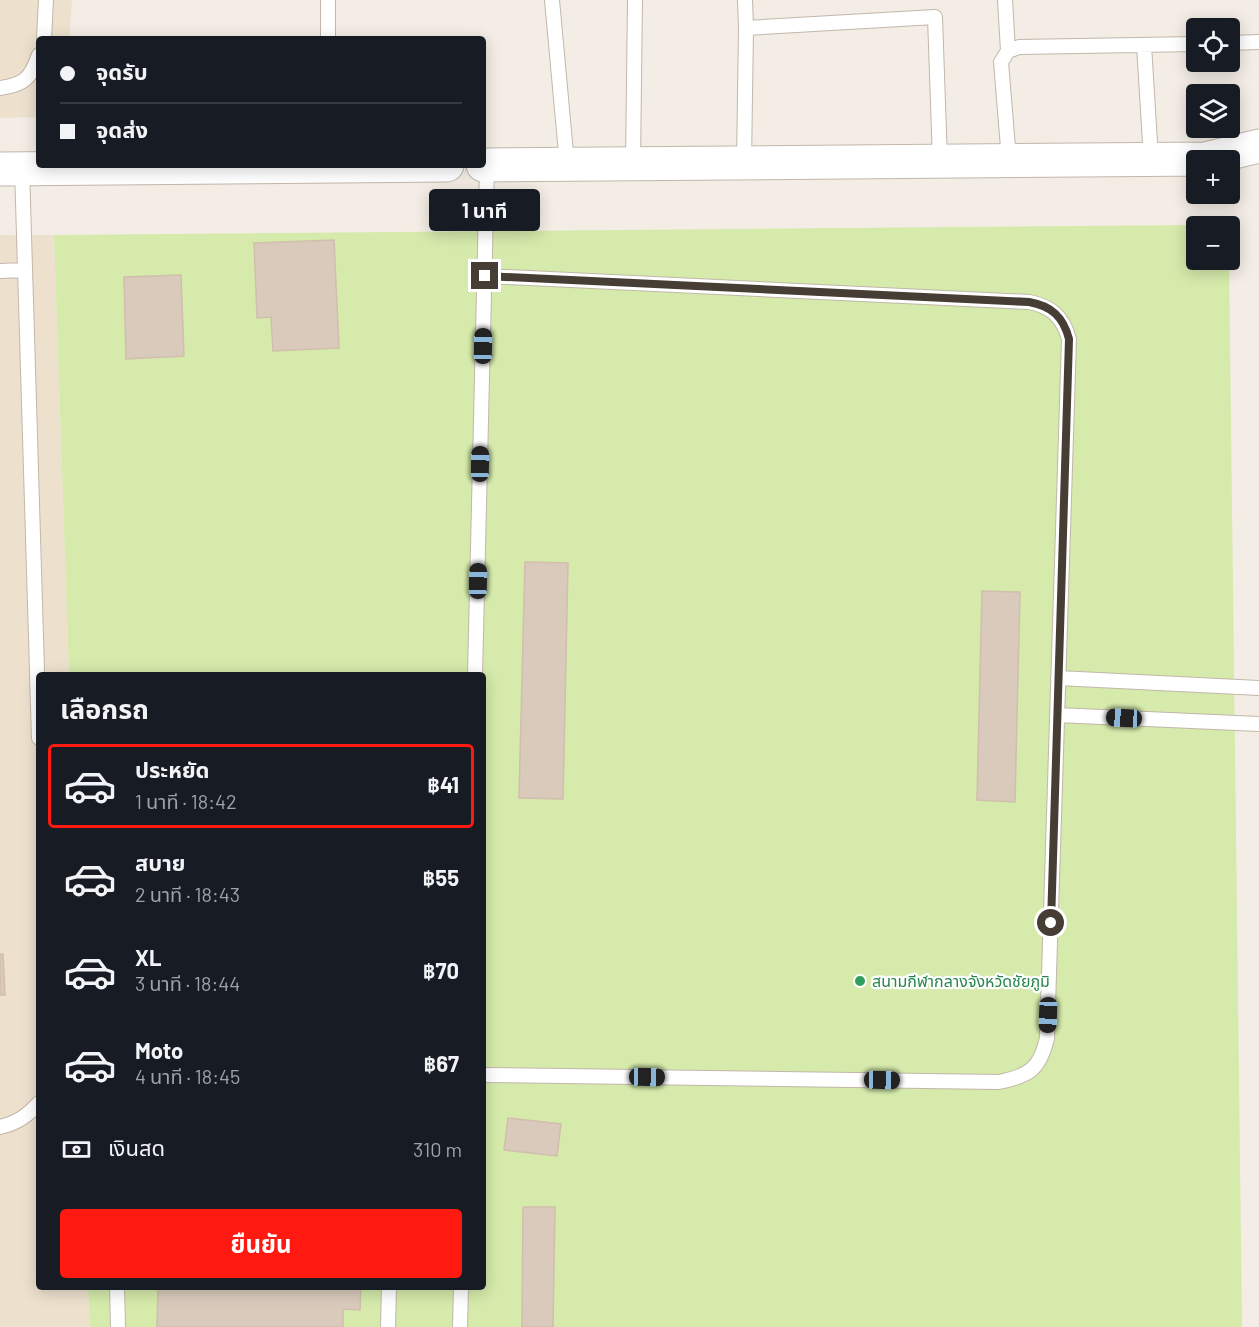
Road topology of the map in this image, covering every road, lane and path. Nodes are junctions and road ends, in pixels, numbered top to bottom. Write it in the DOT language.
graph roads {
  1 [pos="46,0"];
  2 [pos="328,0"];
  3 [pos="552,0"];
  4 [pos="635,0"];
  5 [pos="745,0"];
  6 [pos="1005,0"];
  7 [pos="747,28"];
  8 [pos="44,36"];
  9 [pos="328,36"];
  10 [pos="1259,42"];
  11 [pos="1240,43"];
  12 [pos="1186,44"];
  13 [pos="1144,45"];
  14 [pos="1008,51"];
  15 [pos="36,64"];
  16 [pos="0,88"];
  17 [pos="1259,146"];
  18 [pos="1240,153"];
  19 [pos="1151,159"];
  20 [pos="1009,160"];
  21 [pos="1186,160"];
  22 [pos="940,161"];
  23 [pos="744,162"];
  24 [pos="567,164"];
  25 [pos="633,164"];
  26 [pos="486,165"];
  27 [pos="1240,165"];
  28 [pos="11,168"];
  29 [pos="36,168"];
  30 [pos="485,168"];
  31 [pos="1259,169"];
  32 [pos="25,270"];
  33 [pos="0,271"];
  34 [pos="485,276"];
  35 [pos="37,672"];
  36 [pos="475,672"];
  37 [pos="1058,678"];
  38 [pos="1259,688"];
  39 [pos="1057,715"];
  40 [pos="1259,724"];
  41 [pos="486,1075"];
  42 [pos="36,1106"];
  43 [pos="0,1127"];
  44 [pos="117,1290"];
  45 [pos="389,1290"];
  46 [pos="461,1290"];
  47 [pos="118,1327"];
  48 [pos="388,1327"];
  49 [pos="460,1327"];
  1 -- 8 [label="lane"];
  2 -- 9 [label="lane"];
  3 -- 24 [label="lane"];
  4 -- 25 [label="lane"];
  5 -- 7 [label="lane"];
  6 -- 14 [label="lane"];
  7 -- 22 [label="lane"];
  7 -- 23 [label="lane"];
  10 -- 11 [label="lane"];
  12 -- 13 [label="lane"];
  13 -- 14 [label="lane"];
  13 -- 19 [label="lane"];
  14 -- 20 [label="lane"];
  15 -- 16 [label="lane"];
  17 -- 18 [label="street"];
  19 -- 20 [label="street"];
  19 -- 21 [label="street"];
  20 -- 22 [label="street"];
  22 -- 23 [label="street"];
  23 -- 25 [label="street"];
  24 -- 25 [label="street"];
  24 -- 26 [label="street"];
  27 -- 31 [label="street"];
  28 -- 29 [label="street"];
  28 -- 32 [label="lane"];
  30 -- 34 [label="lane"];
  32 -- 33 [label="lane"];
  32 -- 35 [label="lane"];
  34 -- 36 [label="lane"];
  34 -- 37 [label="lane"];
  37 -- 38 [label="lane"];
  37 -- 39 [label="lane"];
  39 -- 40 [label="lane"];
  39 -- 41 [label="lane"];
  42 -- 43 [label="lane"];
  44 -- 47 [label="lane"];
  45 -- 48 [label="lane"];
  46 -- 49 [label="lane"];
}
